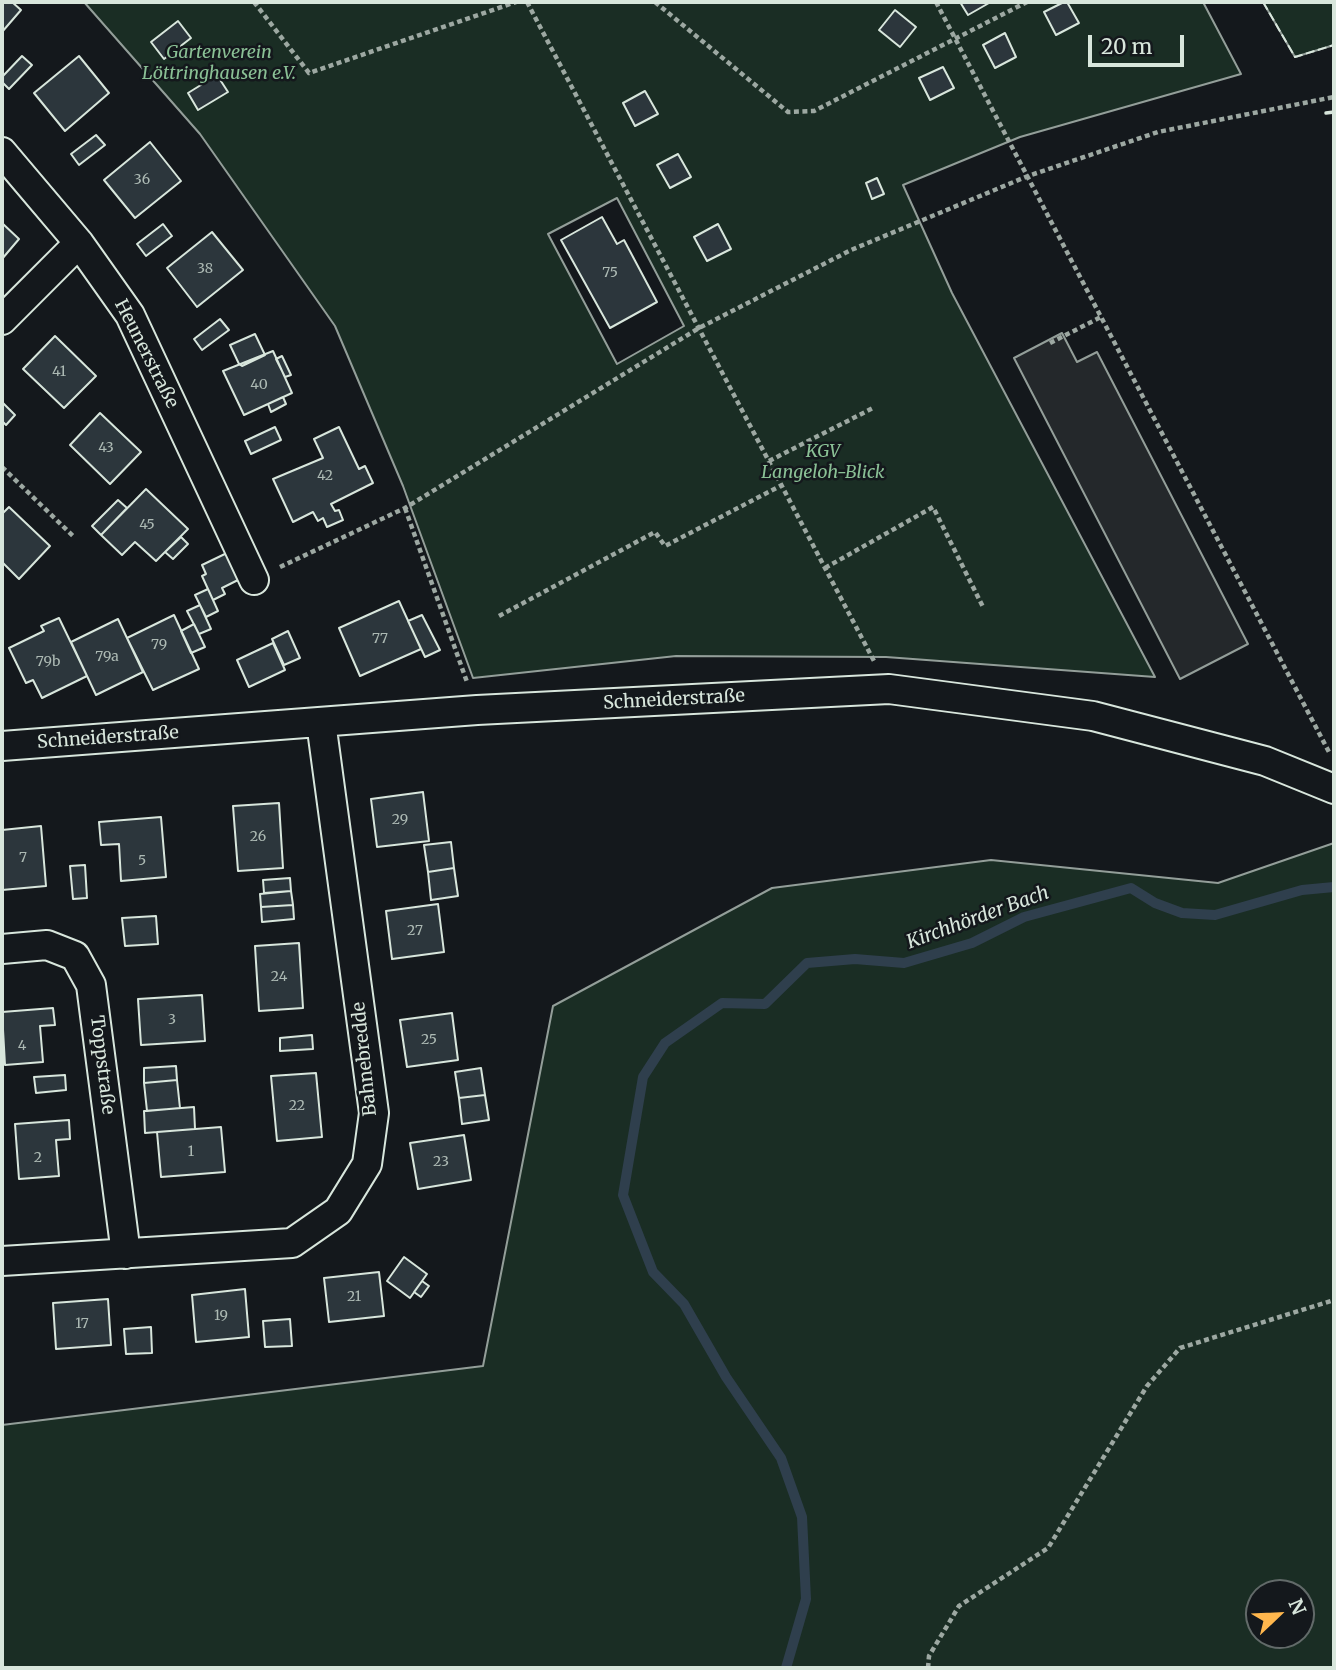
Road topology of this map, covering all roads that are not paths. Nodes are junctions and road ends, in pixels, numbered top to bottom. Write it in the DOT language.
graph roads {
  1 [pos="2,152"];
  2 [pos="79,243"];
  3 [pos="2,320"];
  4 [pos="254,580"];
  5 [pos="321,722"];
  6 [pos="2,746"];
  7 [pos="1331,788"];
  8 [pos="2,949"];
  9 [pos="126,1254"];
  10 [pos="2,1261"];
  1 -- 2 [label="street, Heunerstraße"];
  2 -- 3 [label="street"];
  2 -- 4 [label="street, Heunerstraße"];
  5 -- 6 [label="street, Schneiderstraße"];
  5 -- 7 [label="street, Schneiderstraße"];
  5 -- 9 [label="street, Bahnebredde"];
  8 -- 9 [label="street, Toppstraße"];
  9 -- 10 [label="street, Bahnebredde"];
}
